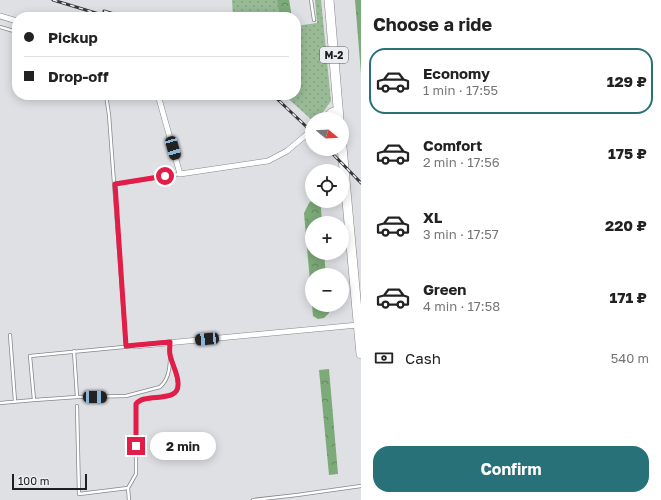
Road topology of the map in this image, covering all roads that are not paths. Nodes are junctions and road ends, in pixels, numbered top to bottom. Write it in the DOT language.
graph roads {
  1 [pos="311,0"];
  2 [pos="329,0"];
  3 [pos="0,16"];
  4 [pos="12,20"];
  5 [pos="314,20"];
  6 [pos="0,27"];
  7 [pos="12,31"];
  8 [pos="107,100"];
  9 [pos="159,100"];
  10 [pos="338,109"];
  11 [pos="330,112"];
  12 [pos="338,112"];
  13 [pos="305,136"];
  14 [pos="343,156"];
  15 [pos="180,174"];
  16 [pos="115,184"];
  17 [pos="358,325"];
  18 [pos="10,335"];
  19 [pos="170,342"];
  20 [pos="126,346"];
  21 [pos="135,346"];
  22 [pos="74,351"];
  23 [pos="170,353"];
  24 [pos="361,354"];
  25 [pos="78,397"];
  26 [pos="34,400"];
  27 [pos="15,402"];
  28 [pos="0,403"];
  29 [pos="77,406"];
  30 [pos="361,486"];
  31 [pos="128,488"];
  32 [pos="129,500"];
  33 [pos="253,500"];
  1 -- 5 [label="lane"];
  2 -- 10 [label="highway, М-2"];
  3 -- 4 [label="street"];
  6 -- 7 [label="lane"];
  8 -- 16 [label="lane"];
  9 -- 15 [label="street"];
  10 -- 11 [label="street"];
  10 -- 12 [label="highway, М-2"];
  13 -- 15 [label="street"];
  14 -- 17 [label="highway"];
  15 -- 16 [label="lane"];
  16 -- 20 [label="lane"];
  17 -- 19 [label="street"];
  17 -- 24 [label="highway"];
  18 -- 27 [label="lane"];
  19 -- 21 [label="street"];
  19 -- 23 [label="lane"];
  20 -- 21 [label="lane"];
  20 -- 22 [label="lane"];
  22 -- 25 [label="lane"];
  22 -- 26 [label="lane"];
  23 -- 25 [label="lane"];
  23 -- 31 [label="lane"];
  25 -- 26 [label="lane"];
  26 -- 27 [label="lane"];
  27 -- 28 [label="lane"];
  29 -- 31 [label="lane"];
  30 -- 33 [label="lane"];
  31 -- 32 [label="lane"];
}
